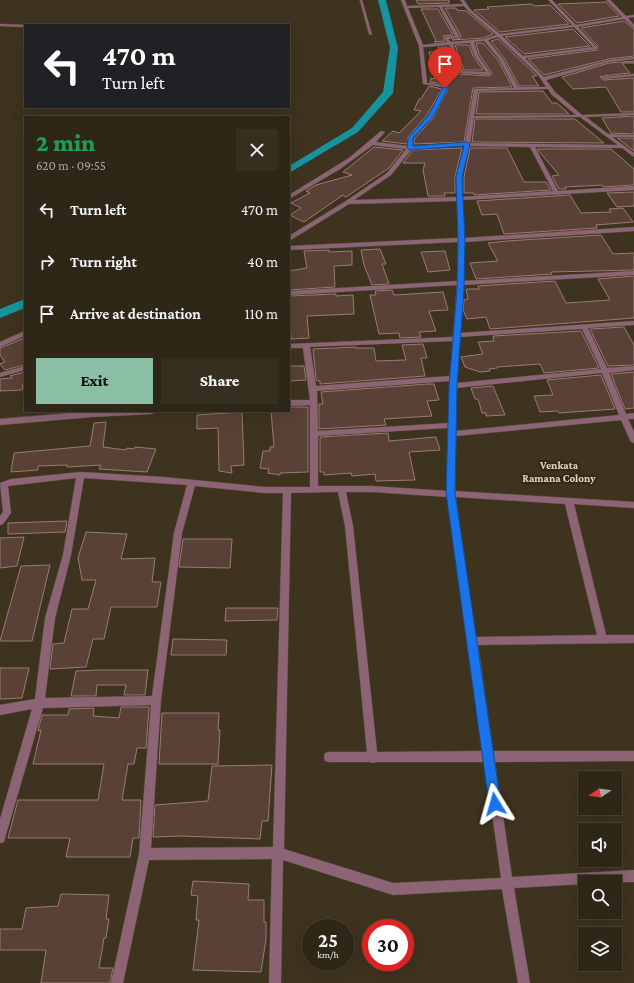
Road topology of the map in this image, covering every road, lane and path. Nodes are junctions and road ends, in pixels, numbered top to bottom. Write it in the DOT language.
graph roads {
  1 [pos="361,0"];
  2 [pos="403,0"];
  3 [pos="424,0"];
  4 [pos="550,0"];
  5 [pos="608,0"];
  6 [pos="463,2"];
  7 [pos="425,6"];
  8 [pos="440,6"];
  9 [pos="406,7"];
  10 [pos="634,16"];
  11 [pos="625,19"];
  12 [pos="0,25"];
  13 [pos="24,26"];
  14 [pos="576,26"];
  15 [pos="634,27"];
  16 [pos="371,34"];
  17 [pos="499,36"];
  18 [pos="485,40"];
  19 [pos="472,41"];
  20 [pos="451,44"];
  21 [pos="421,46"];
  22 [pos="522,58"];
  23 [pos="634,58"];
  24 [pos="634,75"];
  25 [pos="603,78"];
  26 [pos="543,79"];
  27 [pos="549,88"];
  28 [pos="518,89"];
  29 [pos="634,114"];
  30 [pos="581,116"];
  31 [pos="471,117"];
  32 [pos="383,132"];
  33 [pos="609,135"];
  34 [pos="634,136"];
  35 [pos="372,143"];
  36 [pos="467,144"];
  37 [pos="532,145"];
  38 [pos="624,147"];
  39 [pos="410,148"];
  40 [pos="634,155"];
  41 [pos="634,188"];
  42 [pos="556,192"];
  43 [pos="290,196"];
  44 [pos="460,199"];
  45 [pos="348,202"];
  46 [pos="634,229"];
  47 [pos="290,238"];
  48 [pos="461,240"];
  49 [pos="290,248"];
  50 [pos="634,273"];
  51 [pos="459,284"];
  52 [pos="290,293"];
  53 [pos="634,322"];
  54 [pos="584,326"];
  55 [pos="24,333"];
  56 [pos="457,337"];
  57 [pos="0,345"];
  58 [pos="306,345"];
  59 [pos="290,346"];
  60 [pos="24,368"];
  61 [pos="634,368"];
  62 [pos="605,371"];
  63 [pos="0,376"];
  64 [pos="453,382"];
  65 [pos="313,389"];
  66 [pos="314,402"];
  67 [pos="290,403"];
  68 [pos="132,412"];
  69 [pos="634,416"];
  70 [pos="622,417"];
  71 [pos="0,422"];
  72 [pos="452,429"];
  73 [pos="314,434"];
  74 [pos="634,440"];
  75 [pos="81,475"];
  76 [pos="192,483"];
  77 [pos="2,486"];
  78 [pos="287,490"];
  79 [pos="314,490"];
  80 [pos="342,490"];
  81 [pos="451,493"];
  82 [pos="568,502"];
  83 [pos="634,505"];
  84 [pos="0,522"];
  85 [pos="602,639"];
  86 [pos="634,639"];
  87 [pos="472,641"];
  88 [pos="156,700"];
  89 [pos="39,703"];
  90 [pos="0,710"];
  91 [pos="488,756"];
  92 [pos="634,756"];
  93 [pos="329,757"];
  94 [pos="373,758"];
  95 [pos="0,838"];
  96 [pos="278,853"];
  97 [pos="145,854"];
  98 [pos="634,876"];
  99 [pos="507,882"];
  100 [pos="117,983"];
  101 [pos="275,983"];
  102 [pos="524,983"];
  1 -- 16 [label="lane"];
  2 -- 9 [label="street"];
  3 -- 7 [label="street"];
  4 -- 14 [label="street"];
  5 -- 11 [label="street"];
  6 -- 8 [label="street"];
  6 -- 17 [label="street"];
  7 -- 8 [label="street"];
  7 -- 9 [label="street"];
  8 -- 20 [label="street"];
  9 -- 21 [label="street"];
  10 -- 11 [label="street"];
  11 -- 14 [label="street"];
  11 -- 15 [label="street"];
  12 -- 13 [label="street"];
  14 -- 17 [label="street"];
  14 -- 22 [label="street"];
  17 -- 18 [label="street"];
  17 -- 22 [label="street"];
  18 -- 19 [label="street"];
  18 -- 28 [label="street"];
  19 -- 20 [label="street"];
  19 -- 20 [label="street"];
  20 -- 21 [label="street"];
  21 -- 39 [label="street"];
  22 -- 26 [label="street"];
  23 -- 26 [label="street"];
  24 -- 25 [label="street"];
  26 -- 27 [label="street"];
  27 -- 28 [label="street"];
  27 -- 30 [label="street"];
  28 -- 31 [label="street"];
  29 -- 30 [label="street"];
  30 -- 31 [label="street"];
  30 -- 33 [label="street"];
  31 -- 36 [label="street"];
  32 -- 35 [label="street"];
  33 -- 34 [label="street"];
  33 -- 38 [label="street"];
  35 -- 39 [label="street"];
  35 -- 43 [label="street"];
  36 -- 37 [label="street"];
  36 -- 39 [label="street"];
  36 -- 44 [label="street"];
  37 -- 38 [label="street"];
  37 -- 42 [label="street"];
  38 -- 40 [label="street"];
  39 -- 45 [label="street"];
  41 -- 42 [label="street"];
  42 -- 44 [label="street"];
  44 -- 45 [label="street"];
  44 -- 48 [label="street"];
  45 -- 47 [label="street"];
  46 -- 48 [label="street"];
  48 -- 49 [label="street"];
  48 -- 51 [label="street"];
  50 -- 51 [label="street"];
  51 -- 52 [label="street"];
  51 -- 56 [label="street"];
  53 -- 54 [label="street"];
  54 -- 56 [label="street"];
  54 -- 62 [label="street"];
  55 -- 57 [label="street"];
  56 -- 58 [label="street"];
  56 -- 64 [label="street"];
  58 -- 59 [label="street"];
  58 -- 65 [label="street"];
  60 -- 63 [label="street"];
  61 -- 62 [label="street"];
  62 -- 64 [label="street"];
  62 -- 70 [label="street"];
  64 -- 65 [label="street"];
  64 -- 72 [label="street"];
  65 -- 66 [label="street"];
  66 -- 67 [label="street"];
  66 -- 73 [label="street"];
  68 -- 71 [label="street"];
  69 -- 70 [label="street"];
  70 -- 72 [label="street"];
  70 -- 74 [label="street"];
  72 -- 73 [label="street"];
  72 -- 81 [label="street"];
  73 -- 79 [label="street"];
  75 -- 76 [label="street"];
  75 -- 77 [label="street"];
  75 -- 89 [label="street"];
  76 -- 78 [label="street"];
  76 -- 88 [label="street"];
  77 -- 84 [label="street"];
  78 -- 79 [label="street"];
  78 -- 96 [label="street"];
  79 -- 80 [label="street"];
  80 -- 81 [label="street"];
  80 -- 94 [label="street"];
  81 -- 82 [label="street"];
  81 -- 87 [label="street"];
  82 -- 83 [label="street"];
  82 -- 85 [label="street"];
  85 -- 86 [label="street"];
  85 -- 87 [label="street"];
  87 -- 91 [label="street"];
  88 -- 89 [label="street"];
  88 -- 97 [label="street"];
  89 -- 90 [label="street"];
  89 -- 95 [label="street"];
  91 -- 92 [label="street"];
  91 -- 94 [label="street"];
  91 -- 99 [label="street"];
  93 -- 94 [label="street"];
  96 -- 97 [label="street"];
  96 -- 99 [label="street"];
  96 -- 101 [label="street"];
  97 -- 100 [label="street"];
  98 -- 99 [label="street"];
  99 -- 102 [label="street"];
}
